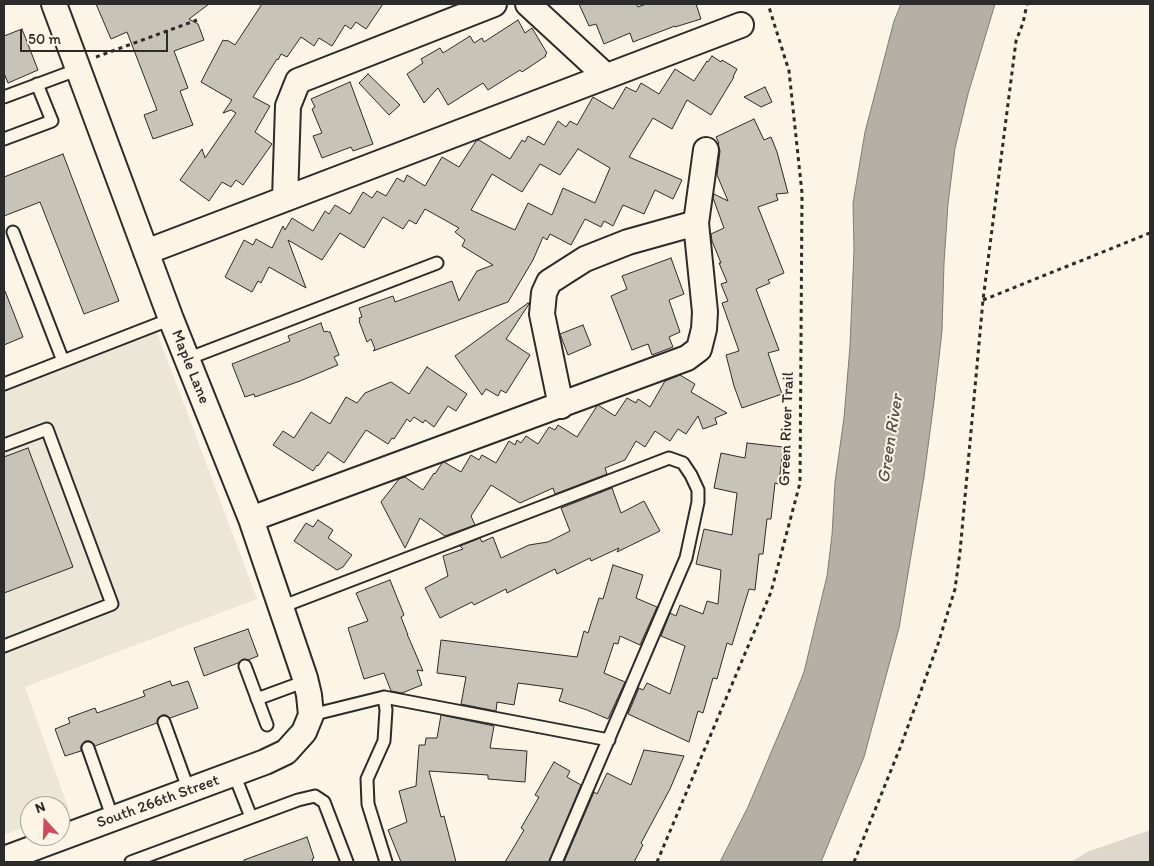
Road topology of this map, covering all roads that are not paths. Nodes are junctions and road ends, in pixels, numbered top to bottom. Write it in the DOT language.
graph roads {
  1 [pos="54,4"];
  2 [pos="494,4"];
  3 [pos="529,4"];
  4 [pos="742,24"];
  5 [pos="78,67"];
  6 [pos="606,76"];
  7 [pos="37,84"];
  8 [pos="4,97"];
  9 [pos="4,139"];
  10 [pos="706,150"];
  11 [pos="285,199"];
  12 [pos="696,223"];
  13 [pos="13,232"];
  14 [pos="146,252"];
  15 [pos="437,262"];
  16 [pos="171,319"];
  17 [pos="187,358"];
  18 [pos="63,361"];
  19 [pos="4,384"];
  20 [pos="561,406"];
  21 [pos="4,446"];
  22 [pos="251,519"];
  23 [pos="281,607"];
  24 [pos="4,646"];
  25 [pos="245,666"];
  26 [pos="306,681"];
  27 [pos="384,698"];
  28 [pos="257,699"];
  29 [pos="164,722"];
  30 [pos="307,724"];
  31 [pos="267,725"];
  32 [pos="609,740"];
  33 [pos="88,748"];
  34 [pos="234,774"];
  35 [pos="189,791"];
  36 [pos="251,817"];
  37 [pos="113,818"];
  38 [pos="4,859"];
  39 [pos="131,862"];
  40 [pos="347,862"];
  41 [pos="386,862"];
  42 [pos="556,862"];
  1 -- 5 [label="street, Maple Lane"];
  2 -- 11 [label="street"];
  3 -- 6 [label="street"];
  4 -- 6 [label="street"];
  5 -- 7 [label="lane"];
  5 -- 14 [label="street, Maple Lane"];
  6 -- 11 [label="street"];
  7 -- 8 [label="lane"];
  7 -- 9 [label="lane"];
  10 -- 12 [label="street"];
  11 -- 14 [label="street"];
  12 -- 20 [label="street"];
  12 -- 20 [label="street"];
  13 -- 18 [label="lane"];
  14 -- 16 [label="street, Maple Lane"];
  15 -- 17 [label="lane"];
  16 -- 17 [label="street, Maple Lane"];
  16 -- 18 [label="lane"];
  17 -- 22 [label="street, Maple Lane"];
  18 -- 19 [label="lane"];
  20 -- 22 [label="street"];
  21 -- 24 [label="lane"];
  22 -- 23 [label="street, Maple Lane"];
  23 -- 26 [label="street, Maple Lane"];
  23 -- 32 [label="lane"];
  25 -- 28 [label="lane"];
  26 -- 28 [label="lane"];
  26 -- 30 [label="street, Maple Lane"];
  27 -- 30 [label="lane"];
  27 -- 32 [label="lane"];
  27 -- 41 [label="lane"];
  28 -- 31 [label="lane"];
  29 -- 35 [label="lane"];
  30 -- 34 [label="street, South 266th Street"];
  32 -- 42 [label="lane"];
  33 -- 37 [label="lane"];
  34 -- 35 [label="street, South 266th Street"];
  34 -- 36 [label="lane"];
  35 -- 37 [label="street, South 266th Street"];
  36 -- 39 [label="lane"];
  36 -- 40 [label="lane"];
  37 -- 38 [label="street, South 266th Street"];
}
